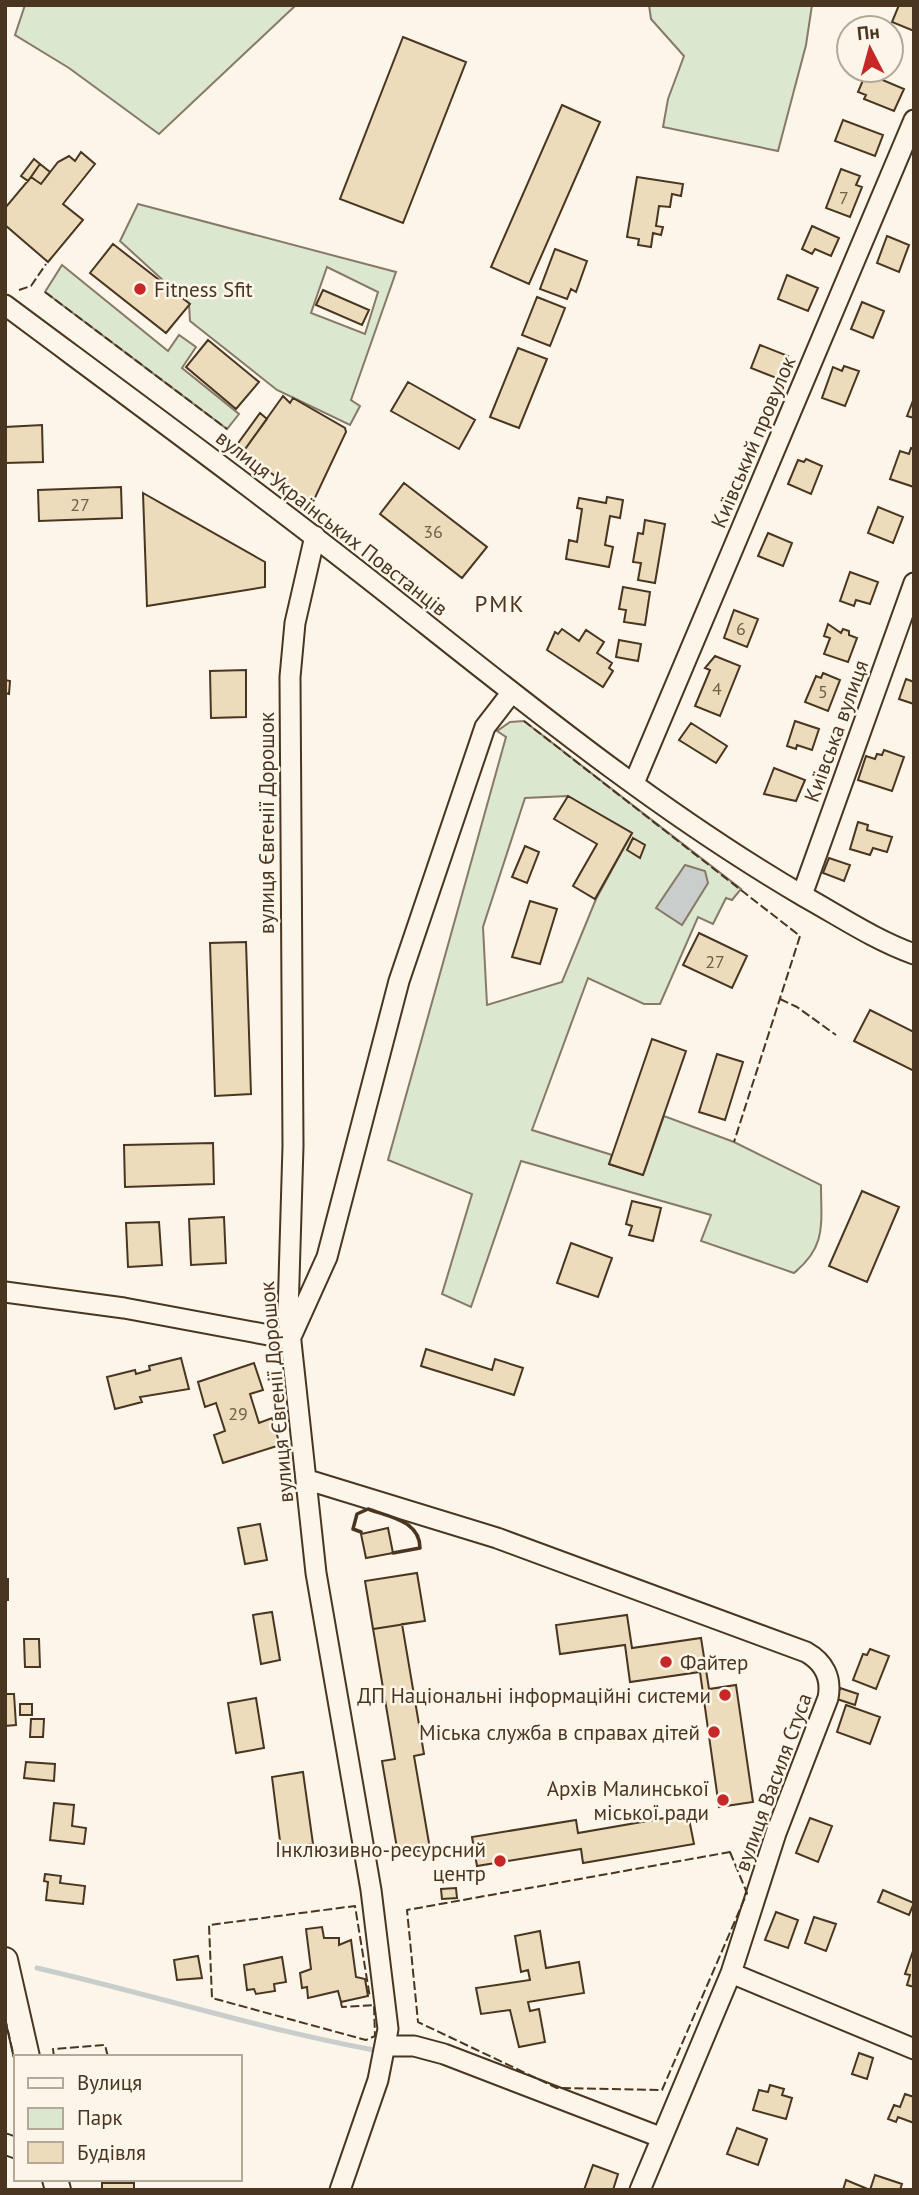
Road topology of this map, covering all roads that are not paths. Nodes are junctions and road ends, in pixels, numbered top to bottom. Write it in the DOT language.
graph roads {
  1 [pos="914,120"];
  2 [pos="5,305"];
  3 [pos="316,536"];
  4 [pos="914,583"];
  5 [pos="512,692"];
  6 [pos="634,783"];
  7 [pos="802,895"];
  8 [pos="914,954"];
  9 [pos="5,1292"];
  10 [pos="290,1339"];
  11 [pos="308,1480"];
  12 [pos="5,1960"];
  13 [pos="731,1973"];
  14 [pos="387,2046"];
  15 [pos="914,2049"];
  16 [pos="27,2055"];
  17 [pos="660,2137"];
  18 [pos="340,2190"];
  19 [pos="640,2190"];
  1 -- 6 [label="street, Київський провулок"];
  2 -- 3 [label="street, вулиця Українських Повстанців"];
  3 -- 5 [label="street, вулиця Українських Повстанців"];
  3 -- 10 [label="street, вулиця Євгенії Дорошок"];
  4 -- 7 [label="street, Київська вулиця"];
  5 -- 6 [label="street, вулиця Українських Повстанців"];
  5 -- 10 [label="street"];
  6 -- 7 [label="street, вулиця Українських Повстанців"];
  7 -- 8 [label="street, вулиця Українських Повстанців"];
  9 -- 10 [label="street"];
  10 -- 11 [label="street, вулиця Євгенії Дорошок"];
  11 -- 13 [label="street, вулиця Василя Стуса"];
  11 -- 14 [label="street, вулиця Євгенії Дорошок"];
  12 -- 16 [label="main road"];
  13 -- 15 [label="street"];
  13 -- 17 [label="street, вулиця Василя Стуса"];
  14 -- 17 [label="street"];
  14 -- 18 [label="street, вулиця Євгенії Дорошок"];
  17 -- 19 [label="street, вулиця Василя Стуса"];
}
